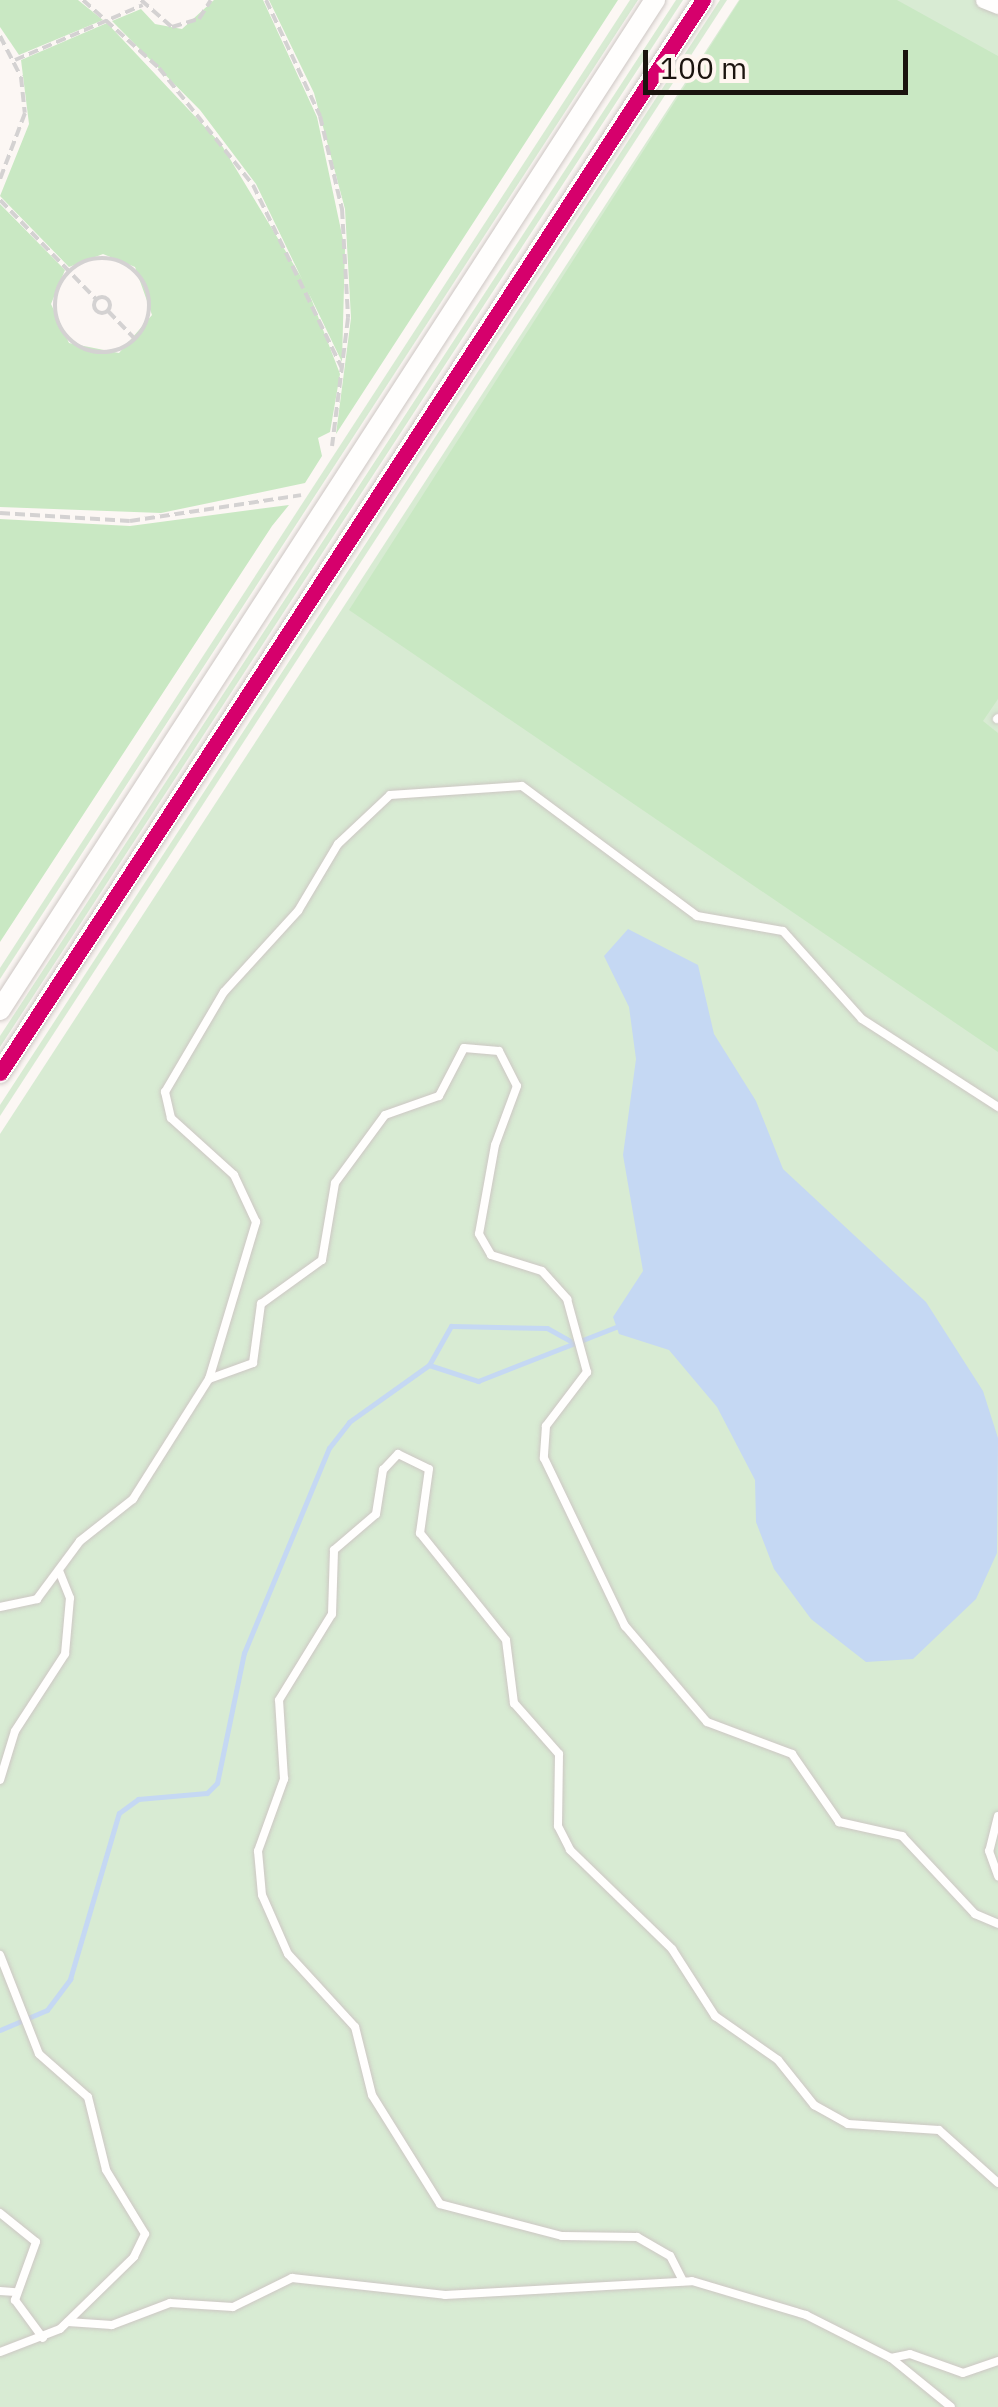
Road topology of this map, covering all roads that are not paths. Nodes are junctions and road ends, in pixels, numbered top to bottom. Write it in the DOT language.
graph roads {
  1 [pos="655,0"];
  2 [pos="703,0"];
  3 [pos="983,0"];
  4 [pos="998,6"];
  5 [pos="0,1010"];
  6 [pos="0,1073"];
  7 [pos="998,1107"];
  8 [pos="209,1379"];
  9 [pos="59,1571"];
  10 [pos="0,1607"];
  11 [pos="0,1780"];
  12 [pos="998,1816"];
  13 [pos="998,1876"];
  14 [pos="998,1924"];
  15 [pos="0,1955"];
  16 [pos="998,2183"];
  17 [pos="0,2213"];
  18 [pos="683,2281"];
  19 [pos="0,2291"];
  20 [pos="16,2292"];
  21 [pos="68,2322"];
  22 [pos="42,2338"];
  23 [pos="0,2352"];
  24 [pos="890,2358"];
  25 [pos="998,2361"];
  26 [pos="950,2407"];
  1 -- 5 [label="street"];
  2 -- 6 [label="street"];
  3 -- 4 [label="street"];
  7 -- 8 [label="lane"];
  8 -- 9 [label="lane"];
  8 -- 14 [label="lane"];
  9 -- 10 [label="lane"];
  9 -- 11 [label="lane"];
  12 -- 13 [label="lane"];
  15 -- 21 [label="lane"];
  16 -- 18 [label="lane"];
  17 -- 20 [label="lane"];
  18 -- 21 [label="lane"];
  18 -- 24 [label="lane"];
  19 -- 20 [label="lane"];
  20 -- 22 [label="lane"];
  21 -- 22 [label="lane"];
  22 -- 23 [label="lane"];
  24 -- 25 [label="lane"];
  24 -- 26 [label="lane"];
}
